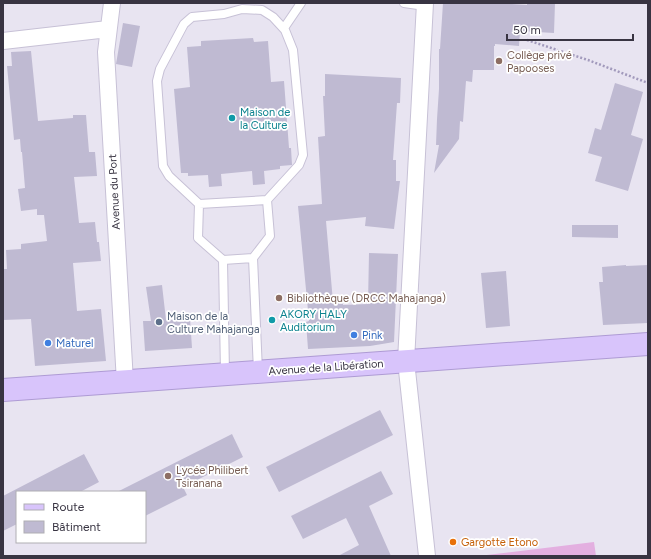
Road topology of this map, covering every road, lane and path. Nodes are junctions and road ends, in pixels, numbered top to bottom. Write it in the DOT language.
graph roads {
  1 [pos="112,3"];
  2 [pos="301,3"];
  3 [pos="404,3"];
  4 [pos="425,4"];
  5 [pos="284,28"];
  6 [pos="108,29"];
  7 [pos="527,40"];
  8 [pos="3,41"];
  9 [pos="648,83"];
  10 [pos="267,200"];
  11 [pos="200,204"];
  12 [pos="253,258"];
  13 [pos="223,260"];
  14 [pos="648,344"];
  15 [pos="406,361"];
  16 [pos="258,372"];
  17 [pos="225,374"];
  18 [pos="125,382"];
  19 [pos="3,390"];
  20 [pos="427,556"];
  1 -- 6 [label="street, Avenue du Port"];
  2 -- 5 [label="lane"];
  3 -- 4 [label="lane"];
  4 -- 15 [label="street"];
  5 -- 10 [label="lane"];
  5 -- 11 [label="lane"];
  6 -- 8 [label="street"];
  6 -- 18 [label="street, Avenue du Port"];
  7 -- 9 [label="path"];
  10 -- 11 [label="lane"];
  10 -- 12 [label="lane"];
  11 -- 13 [label="lane"];
  12 -- 13 [label="lane"];
  12 -- 16 [label="lane"];
  13 -- 17 [label="lane"];
  14 -- 15 [label="main road, Avenue de la Libération"];
  15 -- 16 [label="main road, Avenue de la Libération"];
  15 -- 20 [label="street"];
  16 -- 17 [label="main road, Avenue de la Libération"];
  17 -- 18 [label="main road, Avenue de la Libération"];
  18 -- 19 [label="main road, Avenue de la Libération"];
}
